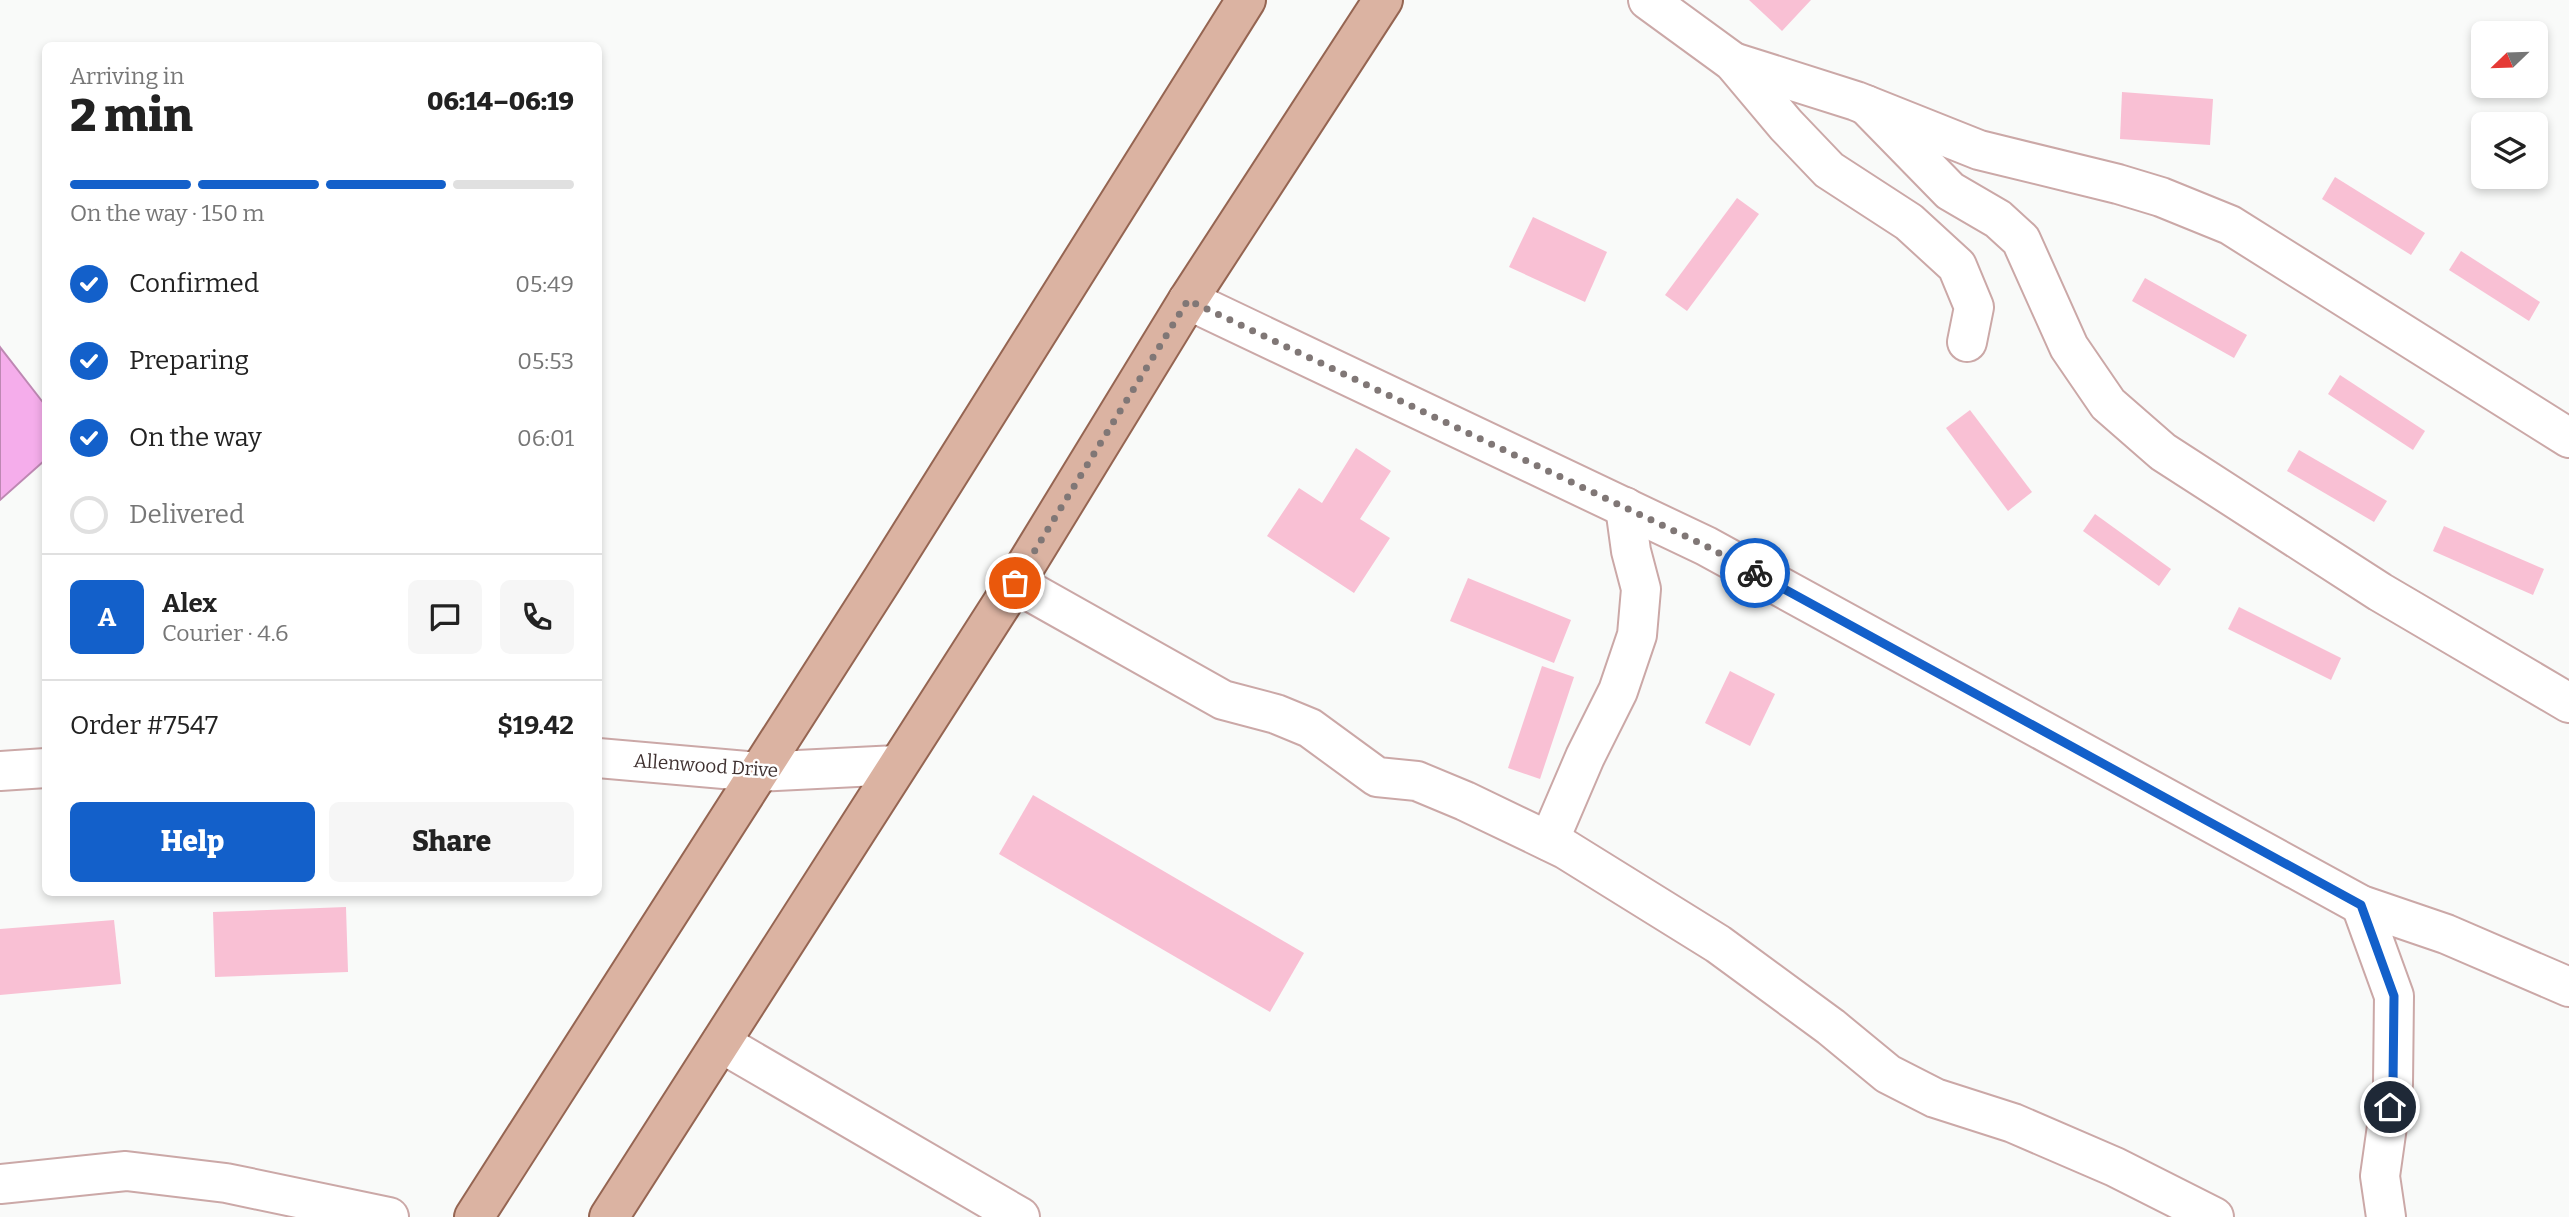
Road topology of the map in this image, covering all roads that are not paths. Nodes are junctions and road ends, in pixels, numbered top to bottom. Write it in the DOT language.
graph roads {
  1 [pos="1246,0"];
  2 [pos="1383,0"];
  3 [pos="1648,0"];
  4 [pos="1733,62"];
  5 [pos="1866,105"];
  6 [pos="1188,300"];
  7 [pos="1967,342"];
  8 [pos="2569,438"];
  9 [pos="1625,508"];
  10 [pos="1015,583"];
  11 [pos="2569,703"];
  12 [pos="602,758"];
  13 [pos="897,765"];
  14 [pos="42,768"];
  15 [pos="0,771"];
  16 [pos="758,772"];
  17 [pos="1549,841"];
  18 [pos="2361,905"];
  19 [pos="2569,987"];
  20 [pos="721,1043"];
  21 [pos="0,1184"];
  22 [pos="389,1217"];
  23 [pos="474,1217"];
  24 [pos="609,1217"];
  25 [pos="1020,1217"];
  26 [pos="2214,1217"];
  27 [pos="2386,1217"];
  1 -- 16 [label="main road"];
  2 -- 6 [label="main road"];
  3 -- 4 [label="street"];
  4 -- 5 [label="street"];
  4 -- 7 [label="street"];
  5 -- 8 [label="street"];
  5 -- 11 [label="street"];
  6 -- 9 [label="street"];
  6 -- 10 [label="main road"];
  9 -- 17 [label="street"];
  9 -- 18 [label="street"];
  10 -- 13 [label="main road"];
  10 -- 17 [label="street"];
  12 -- 16 [label="street, Allenwood Drive"];
  13 -- 16 [label="street, Allenwood Drive"];
  13 -- 20 [label="main road"];
  14 -- 15 [label="street"];
  16 -- 23 [label="main road"];
  17 -- 26 [label="street"];
  18 -- 19 [label="street"];
  18 -- 27 [label="street"];
  20 -- 24 [label="main road"];
  20 -- 25 [label="street"];
  21 -- 22 [label="street"];
}
